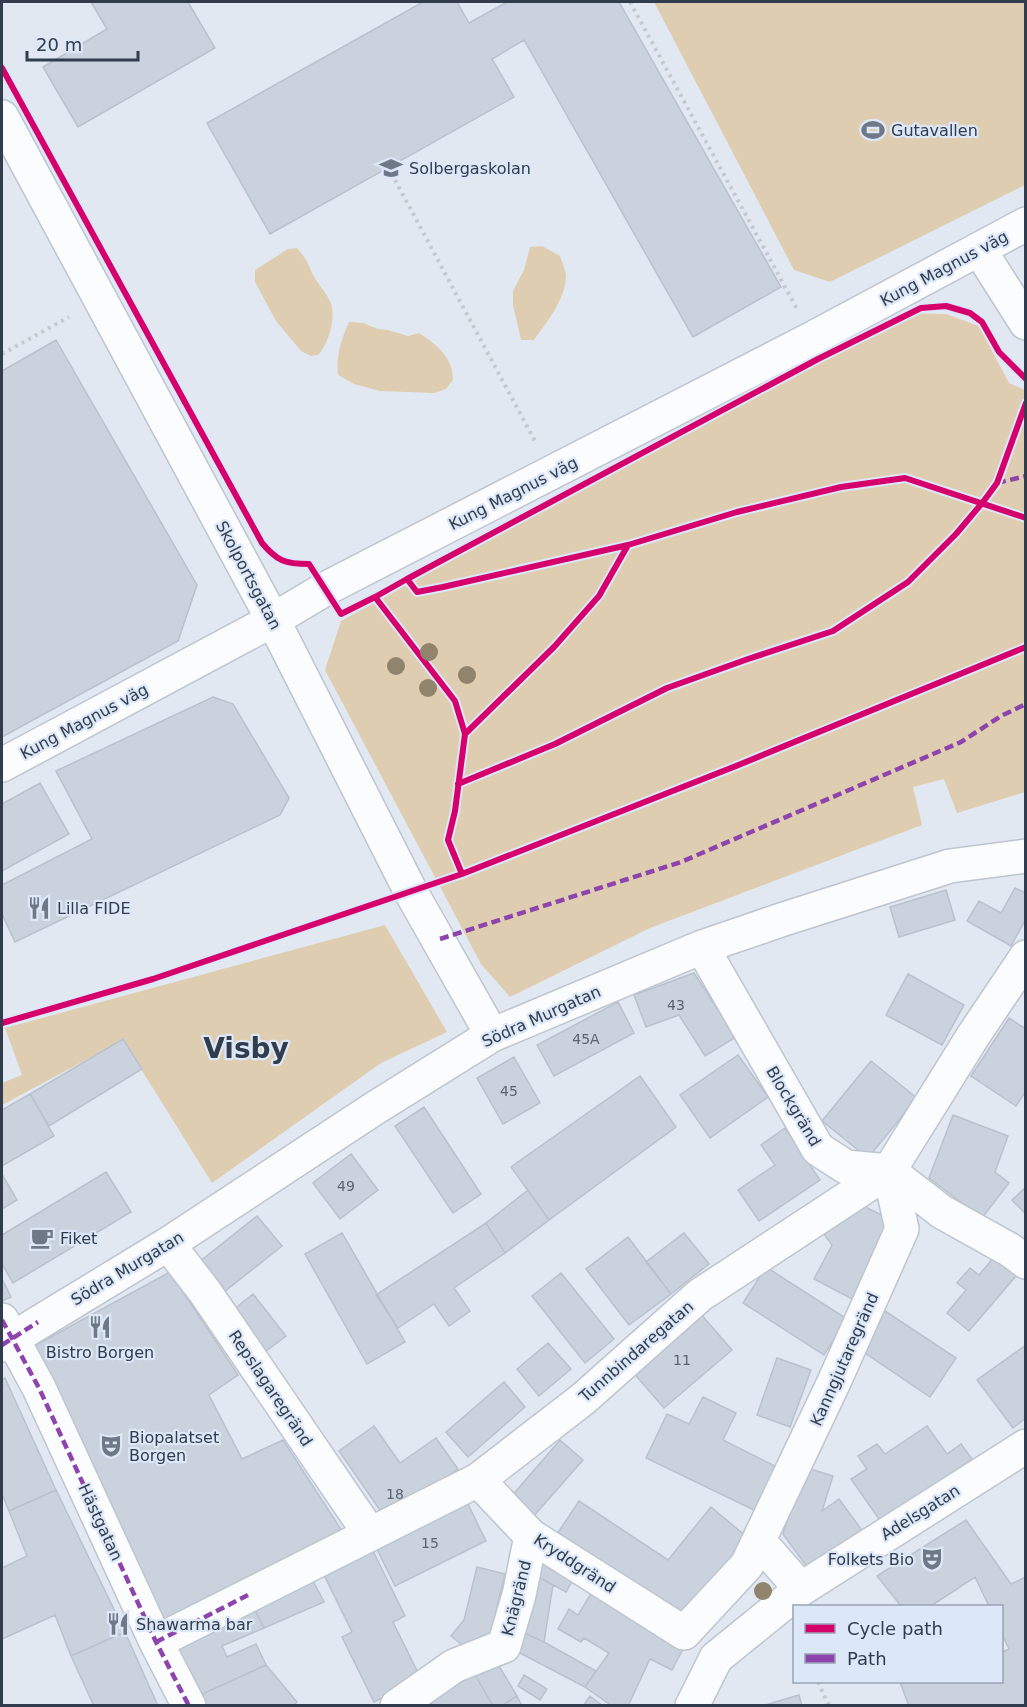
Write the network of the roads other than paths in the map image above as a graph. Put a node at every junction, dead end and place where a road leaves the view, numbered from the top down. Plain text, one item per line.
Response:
1 (2, 117) edge
2 (1026, 224) edge
3 (979, 249) junction
4 (1026, 323) edge
5 (273, 620) junction
6 (2, 765) edge
7 (1026, 855) edge
8 (702, 947) junction
9 (1026, 957) edge
10 (492, 1035) junction
11 (889, 1171) junction
12 (168, 1244) junction
13 (1026, 1262) edge
14 (5, 1334) edge
15 (1026, 1446) edge
16 (478, 1480) junction
17 (370, 1534) junction
18 (531, 1536) junction
19 (759, 1541) junction
20 (801, 1589) junction
21 (684, 1633) joint
22 (156, 1642) junction
23 (189, 1706) edge
24 (397, 1706) edge
25 (692, 1706) edge

1 - 5 street, Skolportsgatan
2 - 3 street, Kung Magnus väg
3 - 4 street
3 - 5 street, Kung Magnus väg
5 - 6 street, Kung Magnus väg
5 - 10 street, Skolportsgatan
7 - 8 street, Södra Murgatan
8 - 10 street, Södra Murgatan
8 - 11 street, Blockgränd
9 - 11 street, Tunnbindaregatan
10 - 12 street, Södra Murgatan
11 - 13 street
11 - 16 street, Tunnbindaregatan
11 - 19 street, Kanngjutaregränd
12 - 14 street, Södra Murgatan
12 - 17 street, Repslagaregränd
14 - 22 street, Hästgatan
15 - 20 street, Adelsgatan
16 - 17 street, Tunnbindaregatan
16 - 18 street, Kryddgränd
17 - 22 street, Tunnbindaregatan
18 - 21 street, Kryddgränd
18 - 24 street, Knägränd
19 - 20 street
19 - 21 street, Kanngjutaregränd
20 - 25 street, Adelsgatan
22 - 23 street, Hästgatan

